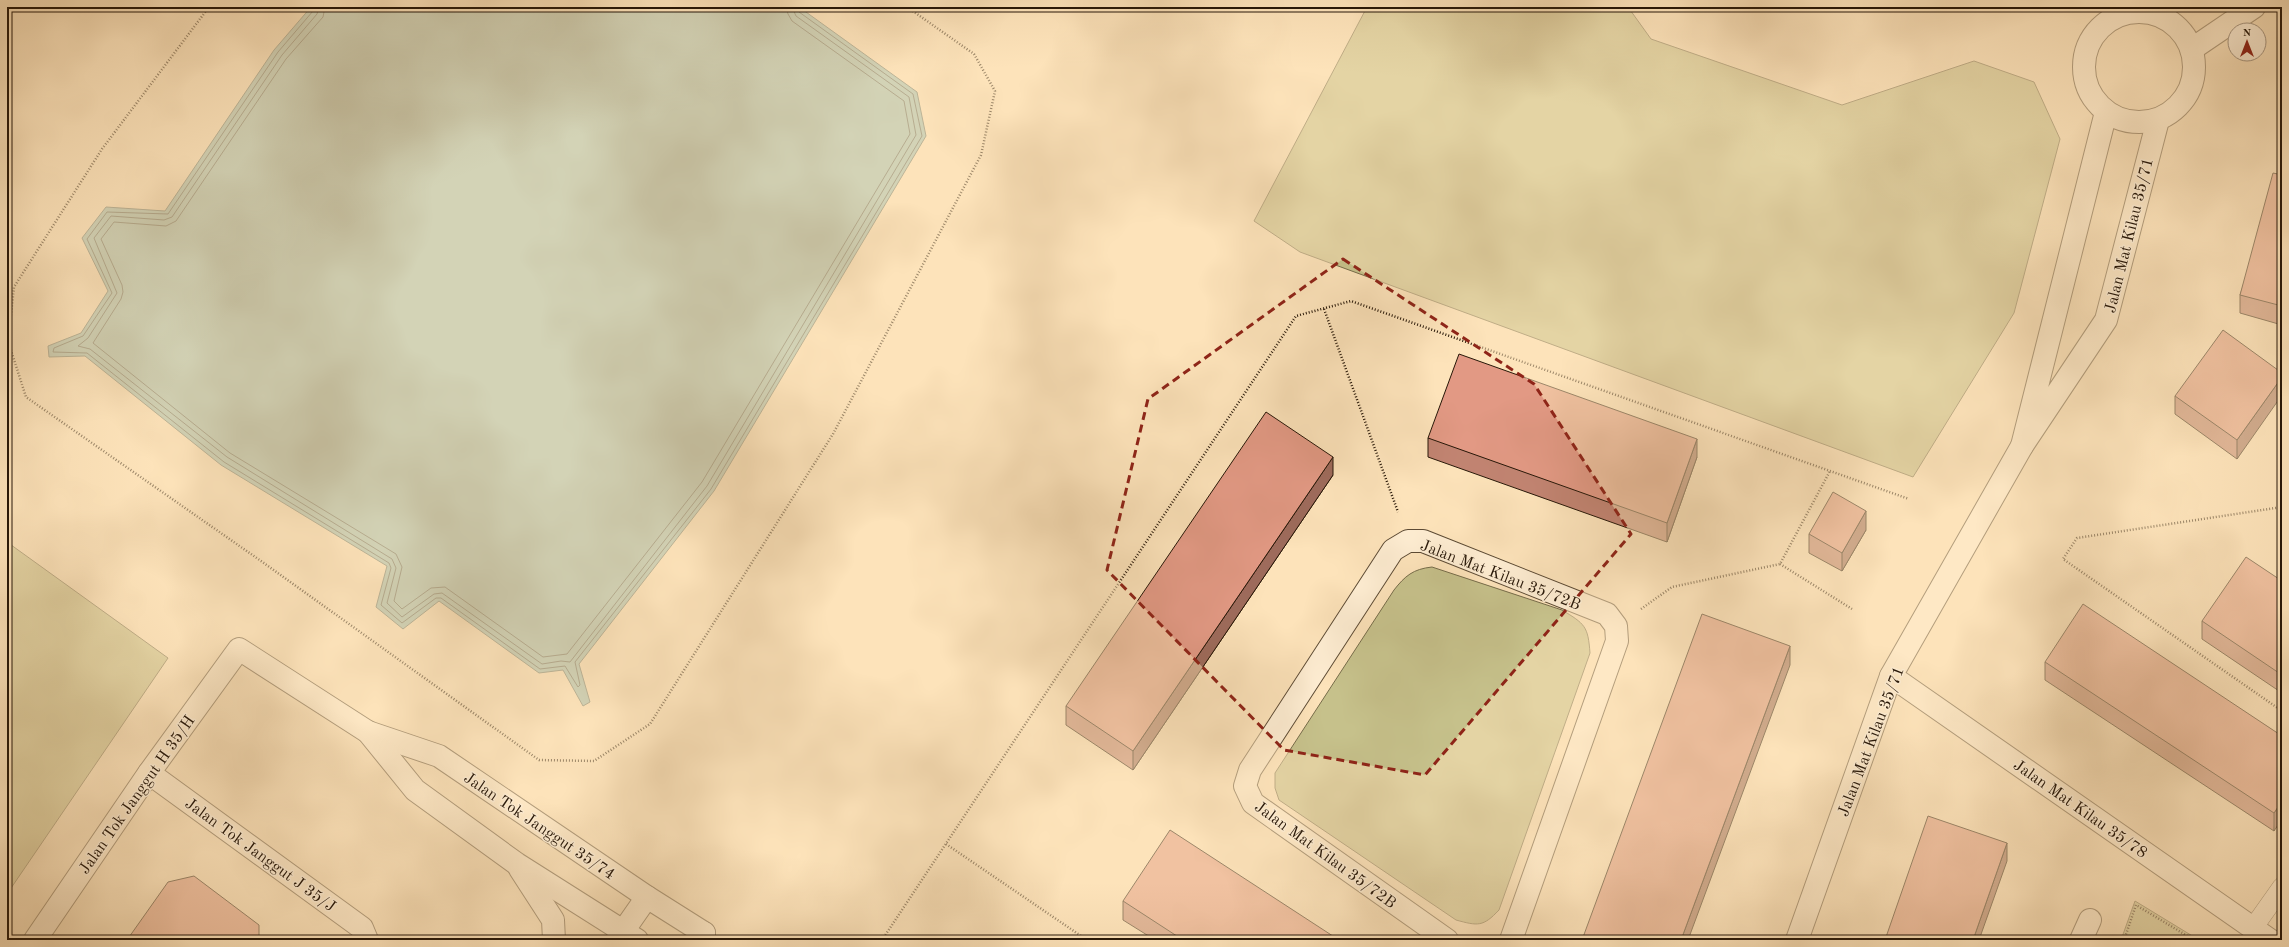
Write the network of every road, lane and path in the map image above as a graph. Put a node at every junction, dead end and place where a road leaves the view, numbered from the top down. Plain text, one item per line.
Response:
1 (209, 7) edge
2 (906, 7) edge
3 (2254, 7) edge
4 (2154, 10) edge
5 (2192, 49) junction
6 (2106, 112) junction
7 (2158, 120) junction
8 (1324, 309) junction
9 (2022, 446) junction
10 (1830, 471) junction
11 (1909, 499) dead end
12 (2282, 508) edge
13 (1408, 541) junction
14 (1780, 564) junction
15 (1852, 609) dead end
16 (1616, 626) junction
17 (239, 649) joint
18 (1891, 676) junction
19 (2282, 711) edge
20 (368, 732) junction
21 (149, 773) junction
22 (946, 844) junction
23 (516, 864) junction
24 (2282, 887) edge
25 (647, 897) junction
26 (2090, 920) dead end
27 (2253, 928) junction
28 (625, 937) edge
29 (701, 937) edge
30 (35, 940) edge
31 (367, 940) edge
32 (554, 940) edge
33 (882, 940) edge
34 (1087, 940) edge
35 (1447, 940) edge
36 (1511, 940) edge
37 (1797, 940) edge
38 (2081, 940) edge
39 (2124, 940) edge
40 (2194, 940) edge
41 (2270, 940) edge

1 - 2 path
3 - 5 street
4 - 5 street
4 - 6 street
5 - 7 street
6 - 7 street
6 - 9 street, Jalan Mat Kilau 35/71
7 - 9 street, Jalan Mat Kilau 35/71
8 - 10 path
8 - 13 path
8 - 22 path
9 - 18 street, Jalan Mat Kilau 35/71
10 - 11 path
10 - 14 path
12 - 19 path
13 - 16 street, Jalan Mat Kilau 35/72B
13 - 35 street, Jalan Mat Kilau 35/72B
14 - 15 path
14 - 16 path
16 - 36 street
17 - 20 street, Jalan Tok Janggut 35/74
17 - 21 street, Jalan Tok Janggut H 35/H
18 - 27 street, Jalan Mat Kilau 35/78
18 - 37 street, Jalan Mat Kilau 35/71
20 - 23 street, Jalan Tok Janggut 35/74
20 - 25 street, Jalan Tok Janggut 35/74
21 - 30 street, Jalan Tok Janggut H 35/H
21 - 31 street, Jalan Tok Janggut J 35/J
22 - 33 path
22 - 34 path
23 - 28 street, Jalan Tok Janggut 35/74
23 - 32 street
24 - 27 lane
25 - 28 street
25 - 29 street, Jalan Tok Janggut 35/74
26 - 38 street
27 - 41 street, Jalan Mat Kilau 35/78
39 - 40 path

